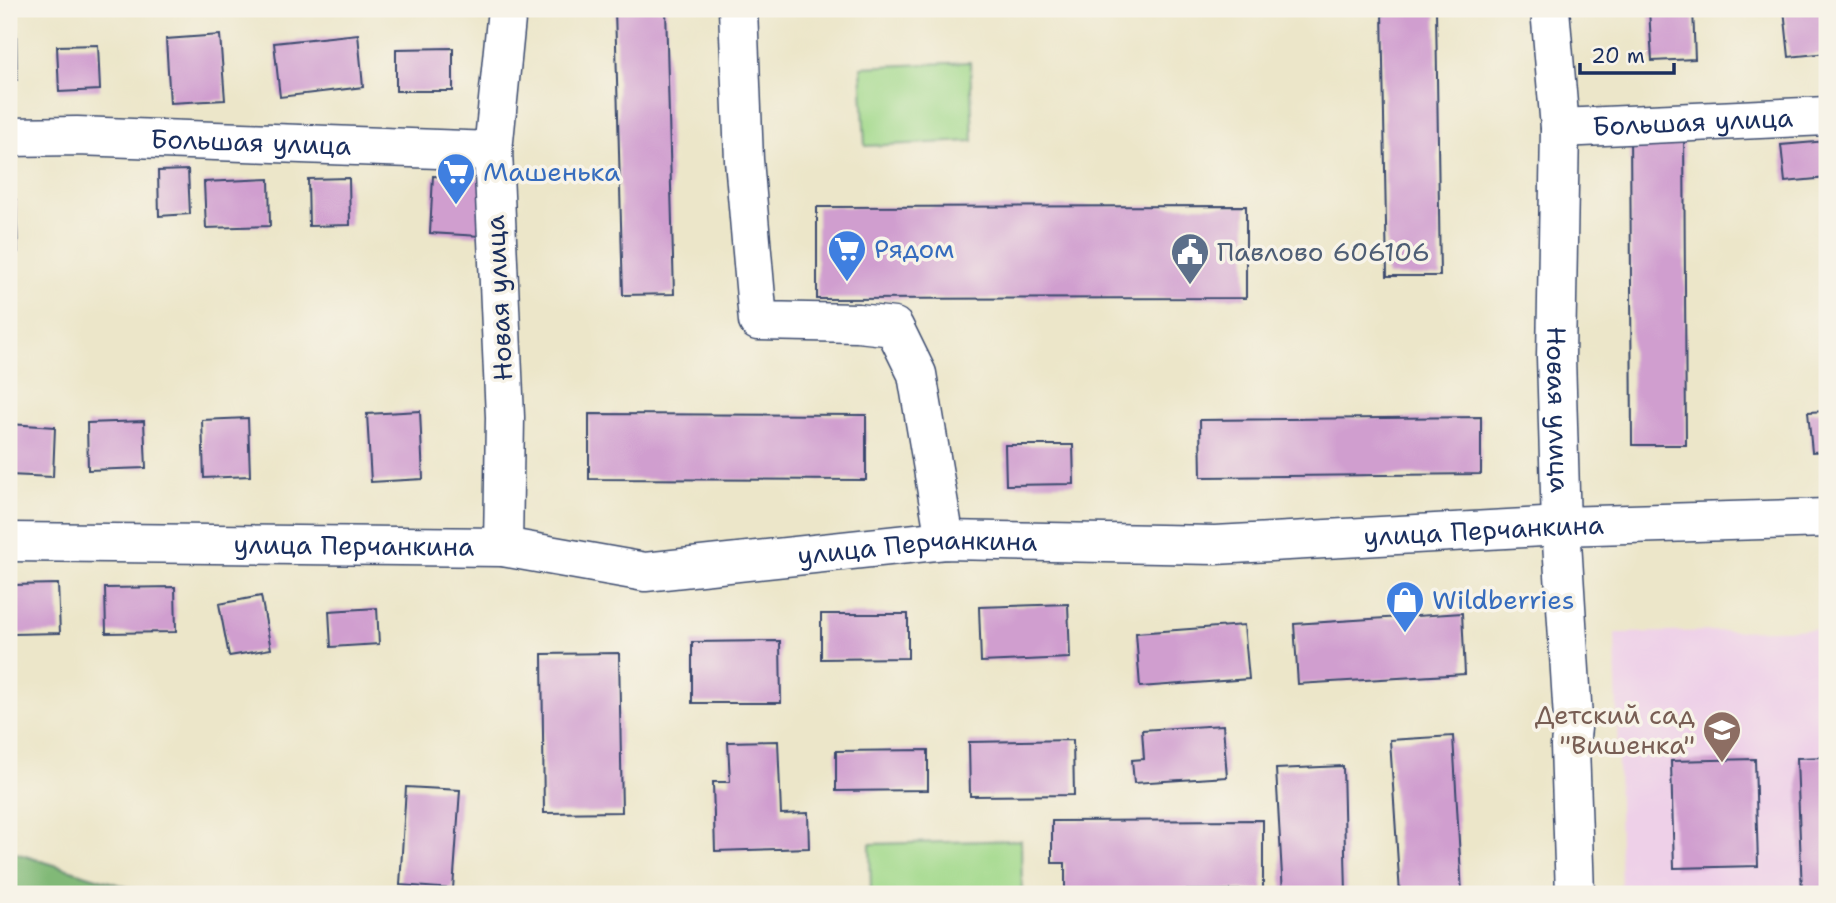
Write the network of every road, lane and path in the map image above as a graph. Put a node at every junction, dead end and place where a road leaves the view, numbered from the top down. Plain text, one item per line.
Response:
1 (506, 9) edge
2 (738, 9) edge
3 (1550, 9) edge
4 (1827, 116) edge
5 (1560, 128) junction
6 (9, 137) edge
7 (493, 151) junction
8 (1827, 518) edge
9 (1561, 526) junction
10 (945, 540) junction
11 (9, 542) edge
12 (503, 547) junction
13 (1575, 894) edge

1 - 7 street, Новая улица
2 - 10 street
3 - 5 street, Новая улица
4 - 5 street, Большая улица
5 - 9 street, Новая улица
6 - 7 street, Большая улица
7 - 12 street, Новая улица
8 - 9 street, улица Перчанкина
9 - 10 street, улица Перчанкина
9 - 13 street, Новая улица
10 - 12 street, улица Перчанкина
11 - 12 street, улица Перчанкина

